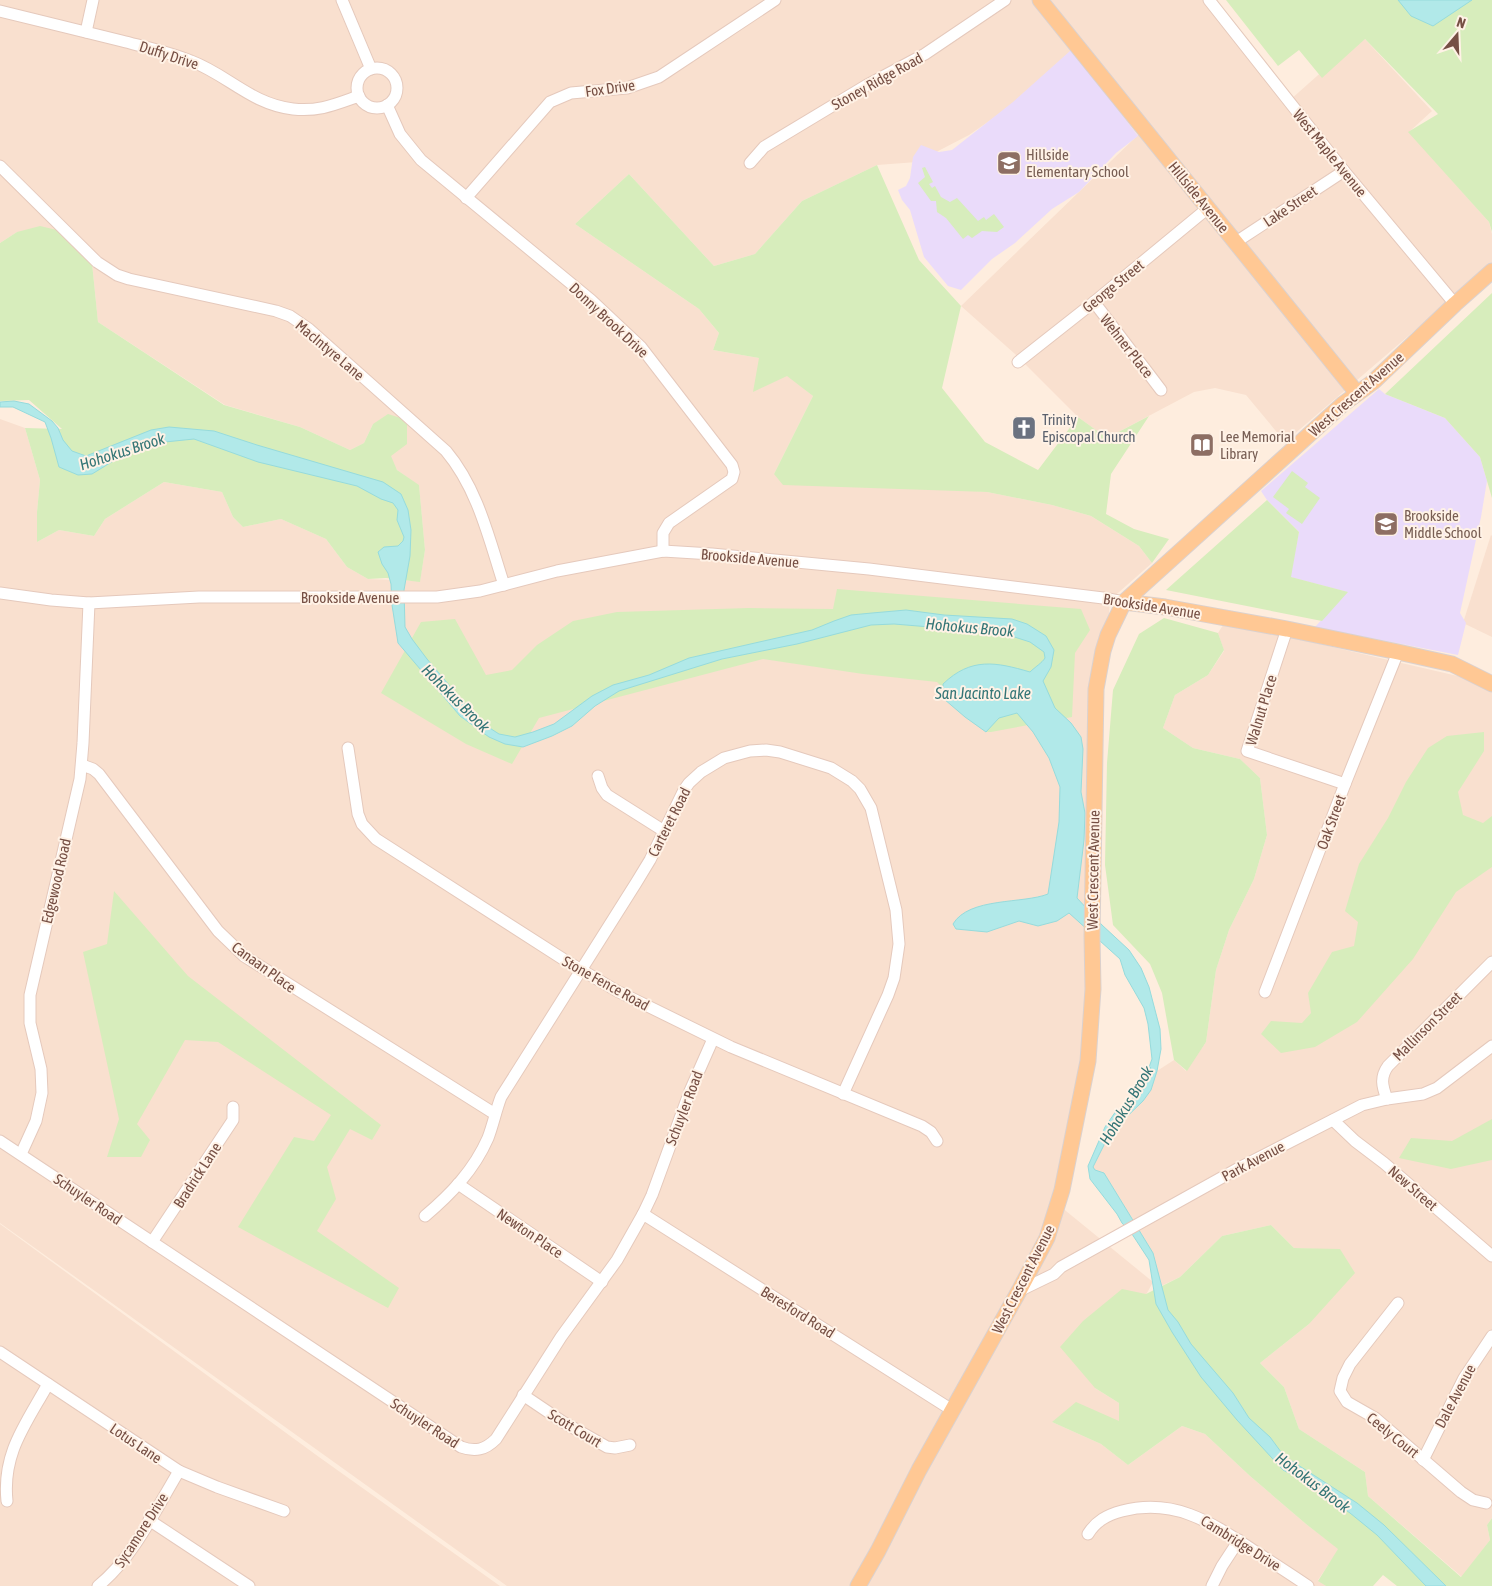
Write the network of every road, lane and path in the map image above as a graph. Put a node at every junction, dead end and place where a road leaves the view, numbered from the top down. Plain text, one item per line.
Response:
1 (94, 0) edge
2 (342, 0) edge
3 (775, 0) edge
4 (1005, 0) edge
5 (1040, 0) edge
6 (1209, 0) edge
7 (0, 11) edge
8 (86, 32) junction
9 (371, 69) junction
10 (359, 96) junction
11 (387, 105) junction
12 (750, 163) dead end
13 (0, 166) edge
14 (1344, 171) junction
15 (466, 198) junction
16 (1208, 208) junction
17 (1236, 242) junction
18 (1492, 271) edge
19 (1094, 302) junction
20 (1455, 304) junction
21 (1018, 362) dead end
22 (1161, 390) dead end
23 (1357, 393) junction
24 (663, 551) junction
25 (1152, 577) junction
26 (504, 585) junction
27 (0, 593) edge
28 (1124, 602) junction
29 (89, 603) junction
30 (1165, 607) junction
31 (1287, 629) junction
32 (1398, 652) junction
33 (1492, 684) edge
34 (348, 748) dead end
35 (82, 766) junction
36 (598, 776) dead end
37 (1344, 784) junction
38 (664, 831) junction
39 (1492, 962) edge
40 (581, 970) junction
41 (1265, 992) dead end
42 (713, 1039) junction
43 (1492, 1046) edge
44 (842, 1094) junction
45 (1387, 1099) junction
46 (234, 1107) dead end
47 (495, 1114) junction
48 (1333, 1120) junction
49 (0, 1141) edge
50 (937, 1141) dead end
51 (21, 1154) junction
52 (458, 1184) junction
53 (643, 1214) junction
54 (425, 1216) dead end
55 (152, 1242) junction
56 (1492, 1256) edge
57 (602, 1282) junction
58 (1019, 1291) junction
59 (1398, 1303) dead end
60 (1492, 1336) edge
61 (0, 1352) edge
62 (48, 1384) junction
63 (524, 1396) junction
64 (952, 1410) junction
65 (630, 1445) dead end
66 (1423, 1460) junction
67 (179, 1471) junction
68 (7, 1501) dead end
69 (1486, 1503) dead end
70 (284, 1510) dead end
71 (149, 1520) junction
72 (1088, 1534) dead end
73 (1239, 1540) junction
74 (242, 1584) edge
75 (98, 1586) edge
76 (858, 1586) edge
77 (1212, 1586) edge
78 (1308, 1586) edge

1 - 8 street
2 - 9 street
3 - 15 street, Fox Drive
4 - 12 street, Stoney Ridge Road
5 - 16 main road, Hillside Avenue
6 - 14 street, West Maple Avenue
7 - 8 street, Duffy Drive
8 - 10 street, Duffy Drive
9 - 10 street
9 - 11 street
10 - 11 street
11 - 15 street, Donny Brook Drive
13 - 26 street, MacIntyre Lane
14 - 17 street, Lake Street
14 - 20 street, West Maple Avenue
15 - 24 street, Donny Brook Drive
16 - 17 main road, Hillside Avenue
16 - 19 street, George Street
17 - 23 main road, Hillside Avenue
18 - 20 main road, West Crescent Avenue
19 - 21 street, George Street
19 - 22 street, Wehner Place
20 - 23 main road, West Crescent Avenue
23 - 25 main road, West Crescent Avenue
24 - 26 street, Brookside Avenue
24 - 28 street, Brookside Avenue
25 - 28 main road, West Crescent Avenue
25 - 30 main road
26 - 29 street, Brookside Avenue
27 - 29 street, Brookside Avenue
28 - 30 main road, Brookside Avenue
28 - 58 main road, West Crescent Avenue
29 - 35 street, Edgewood Road
30 - 31 main road, Brookside Avenue
31 - 32 main road, Brookside Avenue
31 - 37 street, Walnut Place
32 - 33 main road, Brookside Avenue
32 - 37 street, Oak Street
34 - 40 street, Stone Fence Road
35 - 47 street, Canaan Place
35 - 51 street, Edgewood Road
36 - 38 street
37 - 41 street, Oak Street
38 - 40 street, Carteret Road
38 - 44 street, Carteret Road
39 - 45 street, Mallinson Street
40 - 42 street, Stone Fence Road
40 - 47 street, Carteret Road
42 - 44 street, Stone Fence Road
42 - 53 street, Schuyler Road
43 - 45 street, Park Avenue
44 - 50 street, Stone Fence Road
45 - 48 street, Park Avenue
46 - 55 street, Bradrick Lane
47 - 52 street, Carteret Road
48 - 56 street, New Street
48 - 58 street, Park Avenue
49 - 51 street, Schuyler Road
51 - 55 street, Schuyler Road
52 - 54 street, Carteret Road
52 - 57 street, Newton Place
53 - 57 street, Schuyler Road
53 - 64 street, Beresford Road
55 - 63 street, Schuyler Road
57 - 63 street, Schuyler Road
58 - 64 main road, West Crescent Avenue
59 - 66 street, Ceely Court
60 - 66 street, Dale Avenue
61 - 62 street, Lotus Lane
62 - 67 street, Lotus Lane
62 - 68 street
63 - 65 street, Scott Court
64 - 76 main road, West Crescent Avenue
66 - 69 street, Ceely Court
67 - 70 street, Lotus Lane
67 - 71 street, Sycamore Drive
71 - 74 street
71 - 75 street, Sycamore Drive
72 - 73 street, Cambridge Drive
73 - 77 street
73 - 78 street, Cambridge Drive

